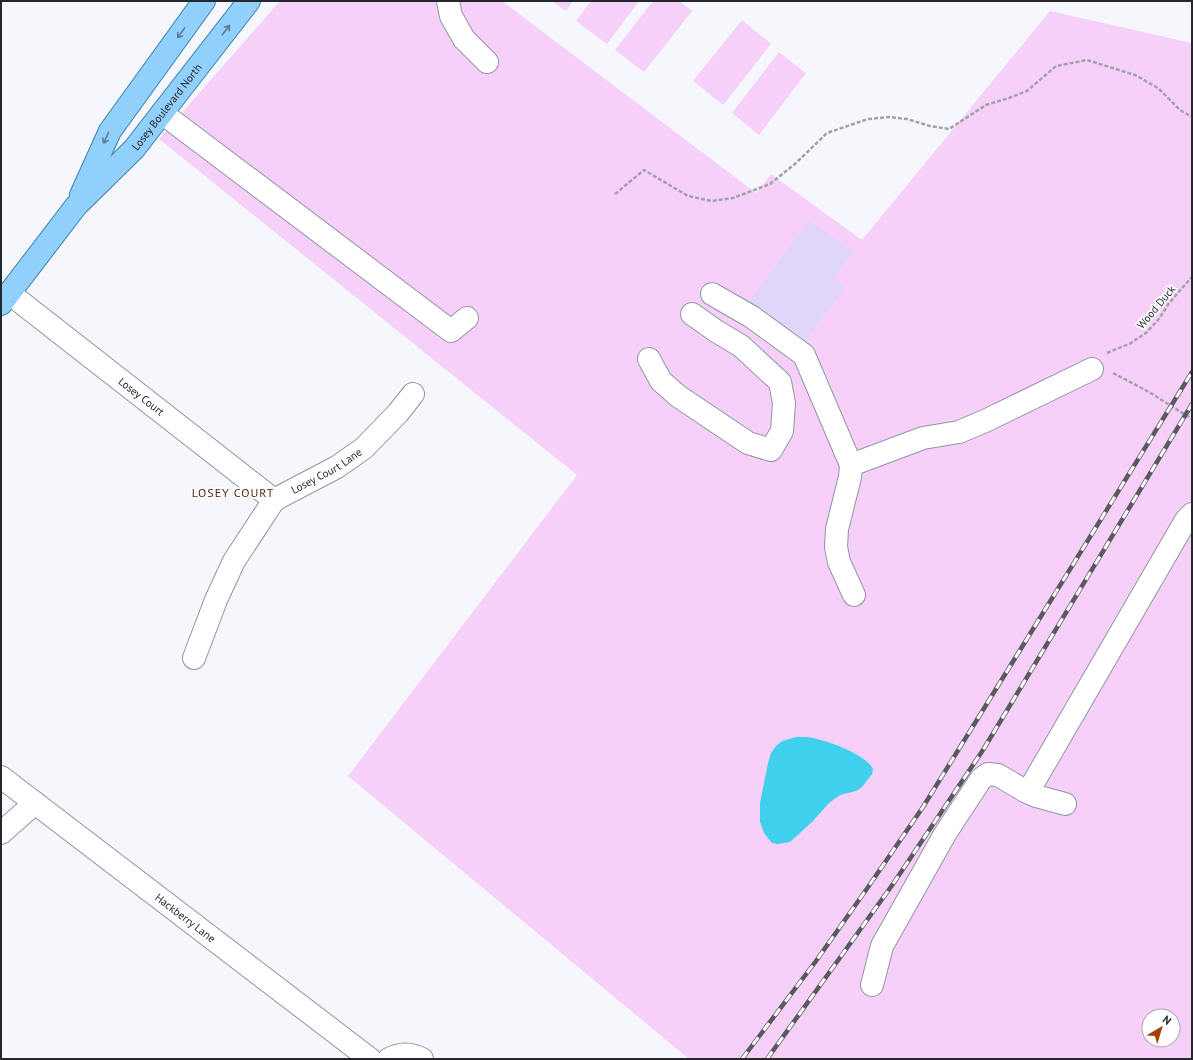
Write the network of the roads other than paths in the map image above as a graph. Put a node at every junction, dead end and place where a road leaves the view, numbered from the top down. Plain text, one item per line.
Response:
1 (204, 1) edge
2 (249, 1) edge
3 (448, 1) edge
4 (487, 62) dead end
5 (162, 113) junction
6 (76, 206) junction
7 (712, 294) dead end
8 (5, 298) edge
9 (692, 314) dead end
10 (467, 318) dead end
11 (649, 359) dead end
12 (1092, 369) road end
13 (413, 394) dead end
14 (851, 465) junction
15 (274, 500) junction
16 (1190, 519) edge
17 (854, 596) dead end
18 (194, 658) dead end
19 (1, 777) edge
20 (1028, 792) junction
21 (35, 803) junction
22 (1065, 804) dead end
23 (1, 834) edge
24 (872, 985) dead end
25 (370, 1059) edge
26 (389, 1059) edge
27 (422, 1059) edge

1 -> 6 main road, Losey Boulevard North
5 -> 2 main road, Losey Boulevard North
3 - 4 street
5 - 6 main road, Losey Boulevard North
5 - 10 street
6 - 8 main road, Losey Boulevard North
7 - 14 street
8 - 15 street, Losey Court
9 - 11 street
12 - 14 street
13 - 15 street, Losey Court Lane
14 - 17 street
15 - 18 street, Losey Court Lane
16 - 20 street
19 - 21 street, Hackberry Lane
20 - 22 street
20 - 24 street
21 - 23 street
21 - 25 street, Hackberry Lane
26 - 27 street

